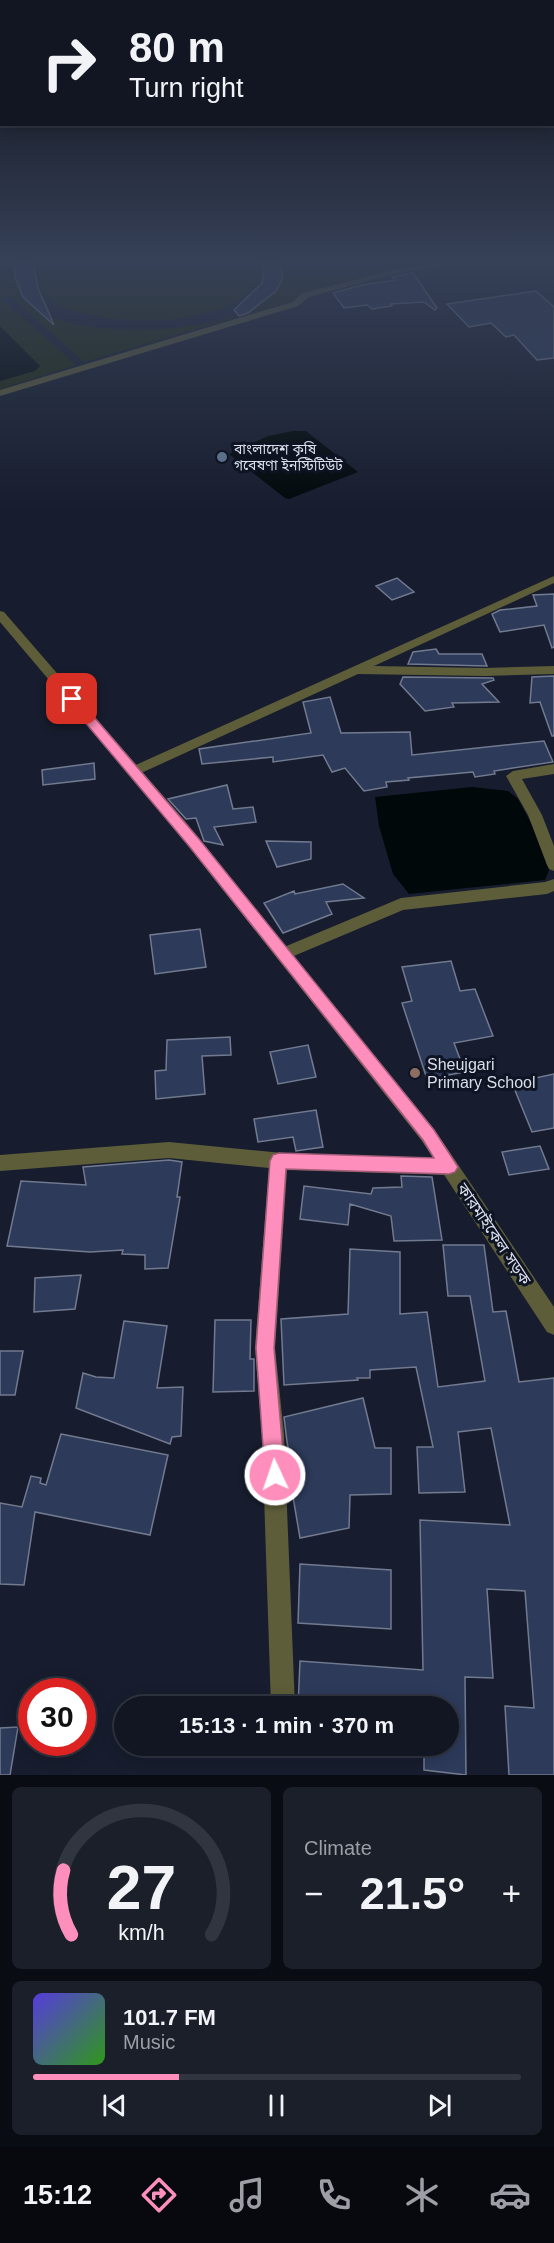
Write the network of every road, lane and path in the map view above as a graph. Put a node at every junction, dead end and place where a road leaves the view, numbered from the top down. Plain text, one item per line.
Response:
1 (156, 346) edge
2 (0, 393) edge
3 (554, 579) edge
4 (0, 615) edge
5 (554, 669) edge
6 (355, 670) junction
7 (554, 769) edge
8 (134, 771) junction
9 (554, 865) edge
10 (554, 885) edge
11 (283, 954) junction
12 (279, 1161) junction
13 (0, 1163) edge
14 (449, 1167) junction
15 (554, 1325) edge
16 (283, 1696) edge

1 - 2 street
3 - 6 street
4 - 8 street, কারমাইকেল সড়ক
5 - 6 street
6 - 8 street
7 - 9 street
8 - 11 street, কারমাইকেল সড়ক
10 - 11 street
11 - 14 street, কারমাইকেল সড়ক
12 - 13 street
12 - 14 street
12 - 16 street
14 - 15 street, কারমাইকেল সড়ক

